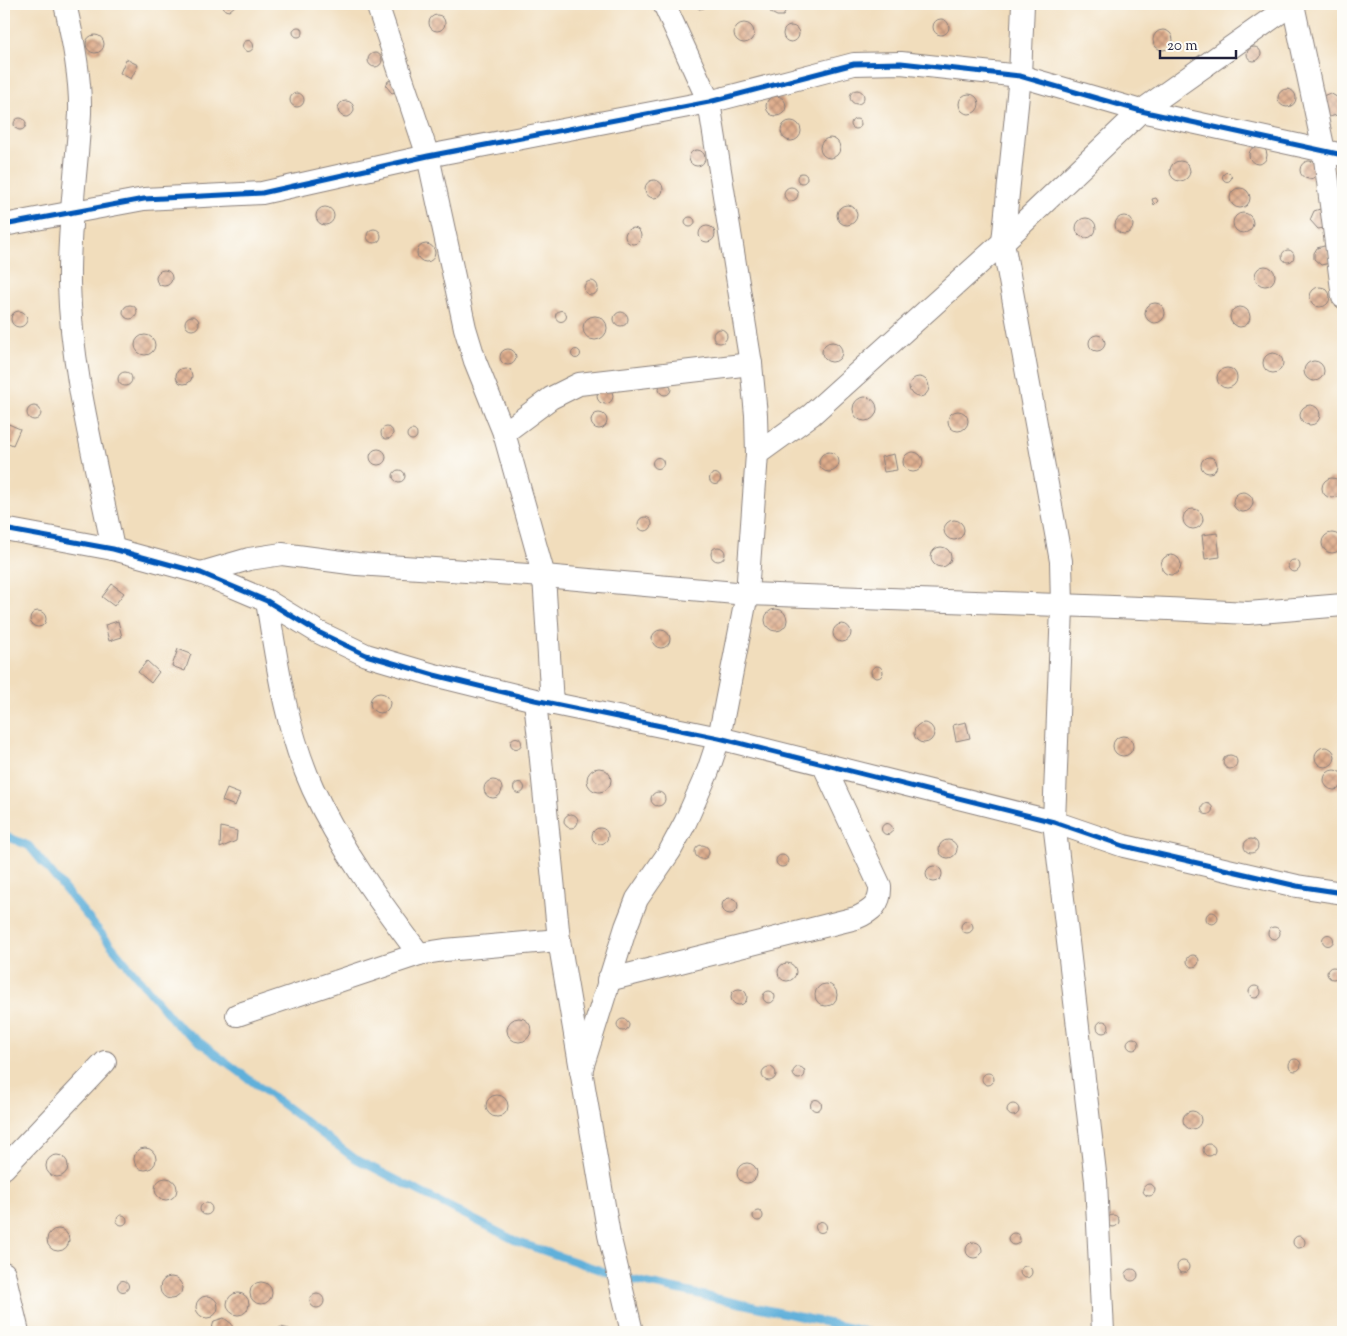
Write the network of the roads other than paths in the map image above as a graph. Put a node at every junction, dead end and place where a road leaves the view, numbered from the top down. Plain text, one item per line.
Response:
1 (65, 4) edge
2 (376, 4) edge
3 (664, 4) edge
4 (1023, 4) edge
5 (1292, 4) edge
6 (1020, 76) junction
7 (710, 102) junction
8 (1141, 111) junction
9 (1334, 153) edge
10 (428, 156) junction
11 (72, 212) junction
12 (4, 225) edge
13 (1003, 242) junction
14 (1343, 297) edge
15 (750, 364) junction
16 (504, 433) junction
17 (757, 454) junction
18 (4, 528) edge
19 (113, 549) junction
20 (200, 573) junction
21 (544, 576) junction
22 (747, 594) junction
23 (266, 601) junction
24 (1343, 605) edge
25 (1062, 607) junction
26 (544, 702) junction
27 (719, 738) junction
28 (824, 764) junction
29 (1054, 822) junction
30 (1343, 893) edge
31 (559, 940) junction
32 (419, 954) junction
33 (608, 980) junction
34 (237, 1015) dead end
35 (105, 1062) dead end
36 (581, 1071) junction
37 (4, 1168) edge
38 (4, 1273) edge
39 (18, 1332) edge
40 (632, 1332) edge
41 (1103, 1332) edge

1 - 11 street
2 - 10 street
3 - 7 street
4 - 6 street
5 - 8 street
5 - 9 street
6 - 7 street
6 - 8 street
6 - 13 street
7 - 10 street
7 - 15 street
8 - 9 street
8 - 13 street
9 - 14 street
10 - 11 street
10 - 16 street
11 - 12 street
11 - 19 street
13 - 17 street
13 - 25 street
15 - 16 street
15 - 17 street
16 - 21 street
17 - 22 street
18 - 19 street
19 - 20 street
20 - 21 street
20 - 23 street
21 - 22 street
21 - 26 street
22 - 25 street
22 - 27 street
23 - 26 street
23 - 32 street
24 - 25 street
25 - 29 street
26 - 27 street
26 - 31 street
27 - 28 street
27 - 33 street
28 - 29 street
28 - 33 street
29 - 30 street
29 - 41 street
31 - 32 street
31 - 36 street
32 - 34 street
33 - 36 street
35 - 37 street
36 - 40 street
38 - 39 street

